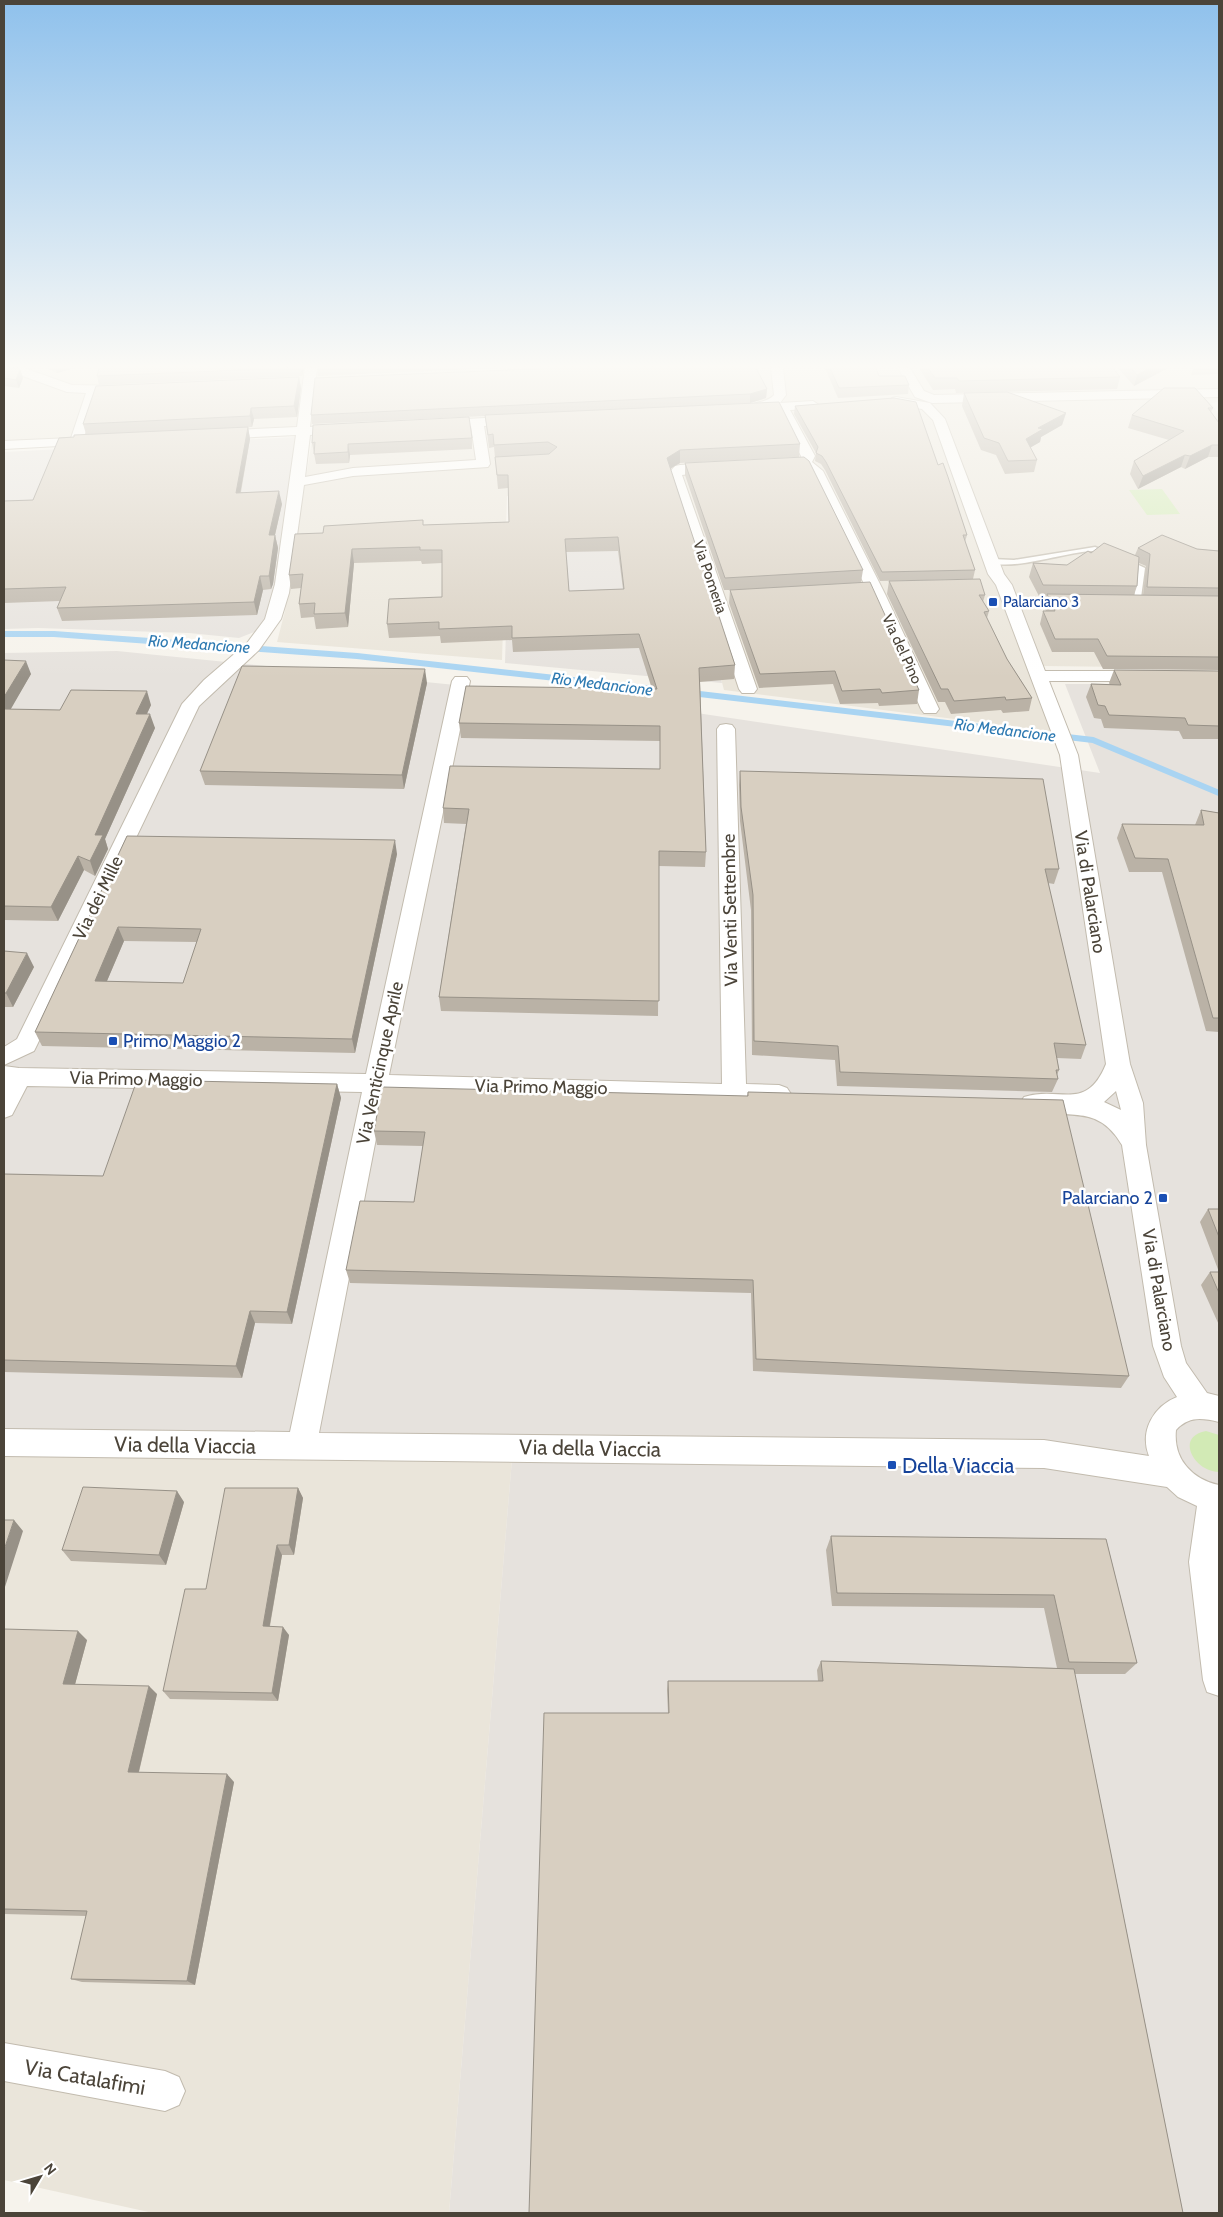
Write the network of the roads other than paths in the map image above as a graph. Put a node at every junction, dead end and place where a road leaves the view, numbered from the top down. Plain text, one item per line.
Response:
1 (299, 471) edge
2 (362, 471) edge
3 (678, 471) edge
4 (815, 471) edge
5 (958, 471) edge
6 (298, 482) junction
7 (995, 576) junction
8 (891, 588) edge
9 (874, 589) junction
10 (854, 590) edge
11 (736, 596) edge
12 (717, 597) junction
13 (1010, 602) junction
14 (1068, 602) edge
15 (1117, 602) edge
16 (1137, 602) junction
17 (1146, 603) edge
18 (1038, 676) junction
19 (1162, 676) edge
20 (461, 681) dead end
21 (748, 689) dead end
22 (930, 709) dead end
23 (726, 729) dead end
24 (4, 1057) edge
25 (1118, 1064) junction
26 (11, 1076) edge
27 (376, 1083) junction
28 (734, 1092) junction
29 (803, 1094) edge
30 (1010, 1102) edge
31 (1078, 1104) junction
32 (4, 1109) edge
33 (1134, 1145) junction
34 (1209, 1406) edge
35 (4, 1443) edge
36 (302, 1446) junction
37 (1174, 1474) junction
38 (1216, 1499) edge
39 (1219, 1680) edge
40 (4, 2062) edge
41 (165, 2091) dead end

1 - 6 street, Via dei Mille
2 - 6 street
3 - 12 street, Via Pomeria
4 - 9 street, Via del Pino
5 - 7 street, Via di Palarciano
6 - 24 street, Via dei Mille
7 - 13 street, Via di Palarciano
7 - 16 lane
8 - 9 street
9 - 10 street
9 - 22 street, Via del Pino
11 - 12 street
12 - 21 street, Via Pomeria
13 - 14 lane
13 - 18 street, Via di Palarciano
15 - 16 lane
16 - 17 lane
18 - 19 street
18 - 25 street, Via di Palarciano
20 - 27 street, Via Venticinque Aprile
23 - 28 street, Via Venti Settembre
25 - 31 street
25 - 33 street, Via di Palarciano
26 - 27 street, Via Primo Maggio
26 - 32 street
27 - 28 street, Via Primo Maggio
27 - 36 street, Via Venticinque Aprile
28 - 29 street, Via Primo Maggio
30 - 31 street
31 - 33 street
33 - 34 street, Via di Palarciano
34 - 37 street
35 - 36 street, Via della Viaccia
36 - 37 street, Via della Viaccia
37 - 38 street
38 - 39 street
40 - 41 street, Via Catalafimi

